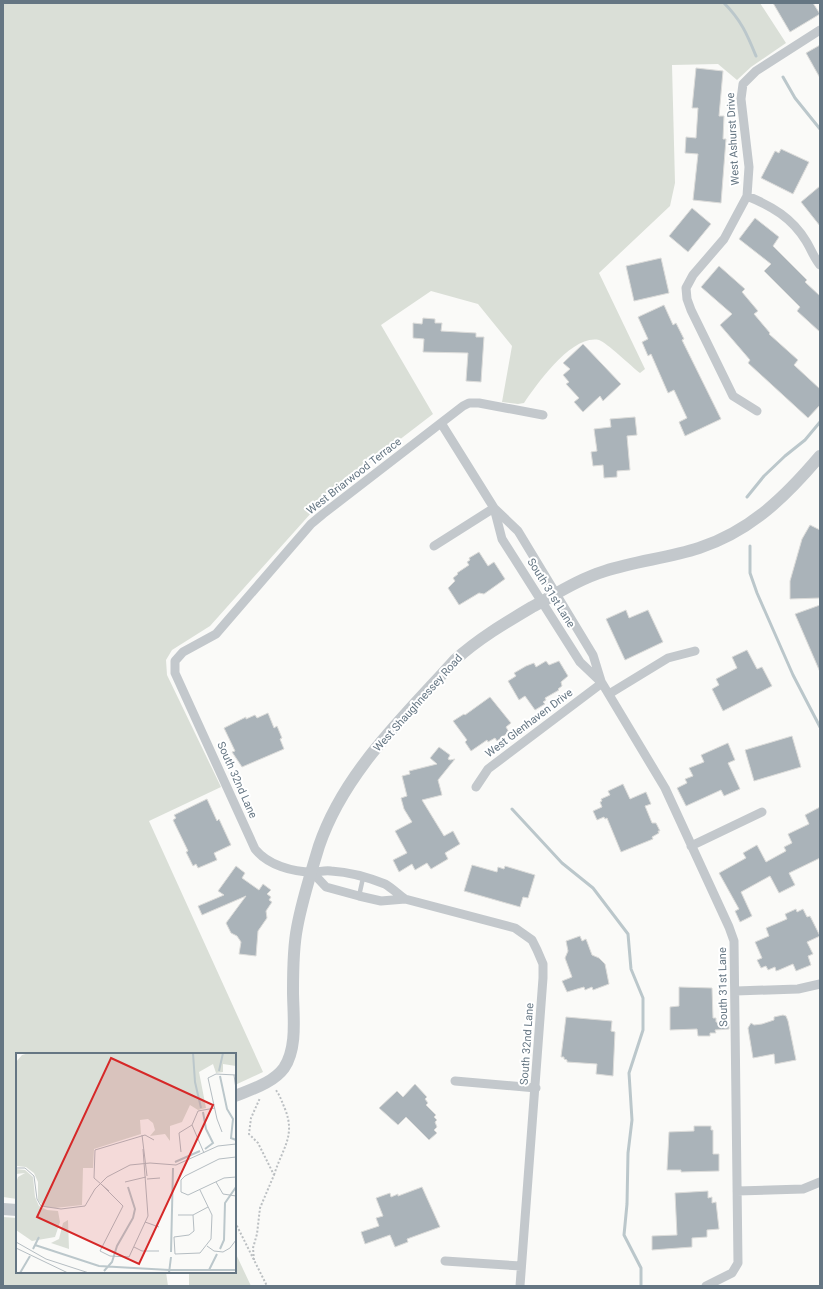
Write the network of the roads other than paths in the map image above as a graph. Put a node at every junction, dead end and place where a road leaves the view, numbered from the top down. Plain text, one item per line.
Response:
1 (820, 30) edge
2 (747, 196) junction
3 (820, 266) edge
4 (757, 411) dead end
5 (543, 415) dead end
6 (441, 422) junction
7 (820, 456) edge
8 (494, 508) junction
9 (434, 546) dead end
10 (529, 550) junction
11 (515, 558) junction
12 (556, 593) junction
13 (542, 602) junction
14 (580, 633) junction
15 (567, 641) junction
16 (695, 651) dead end
17 (175, 661) joint
18 (602, 683) junction
19 (609, 694) junction
20 (476, 787) dead end
21 (762, 812) dead end
22 (690, 846) junction
23 (312, 872) junction
24 (363, 878) junction
25 (359, 896) junction
26 (405, 900) junction
27 (820, 984) edge
28 (736, 991) junction
29 (455, 1081) dead end
30 (536, 1088) junction
31 (236, 1096) edge
32 (820, 1182) edge
33 (737, 1191) junction
34 (3, 1209) edge
35 (16, 1210) edge
36 (445, 1260) dead end
37 (521, 1266) junction
38 (520, 1286) edge
39 (706, 1286) edge

1 - 2 street, West Ashurst Drive
2 - 3 street
2 - 4 street, West Ashurst Drive
5 - 6 street, West Briarwood Terrace
6 - 8 street, South 31st Lane
6 - 17 street, West Briarwood Terrace
7 - 12 street, West Shaughnessey Road
8 - 9 street
8 - 10 street, South 31st Lane
8 - 11 street, South 31st Lane
10 - 11 street
10 - 12 street, South 31st Lane
11 - 13 street, South 31st Lane
12 - 13 street, West Shaughnessey Road
12 - 14 street, South 31st Lane
13 - 15 street, South 31st Lane
13 - 23 street, West Shaughnessey Road
14 - 15 street
14 - 18 street, South 31st Lane
15 - 18 street, South 31st Lane
16 - 19 street
17 - 23 street, South 32nd Lane
18 - 19 street, South 31st Lane
18 - 20 street, West Glenhaven Drive
19 - 22 street, South 31st Lane
21 - 22 street
22 - 28 street, South 31st Lane
23 - 24 street, South 32nd Lane
23 - 25 street, South 32nd Lane
23 - 31 street, West Shaughnessey Road
24 - 25 lane
24 - 26 street, South 32nd Lane
25 - 26 street, South 32nd Lane
26 - 30 street, South 32nd Lane
27 - 28 street
28 - 33 street, South 31st Lane
29 - 30 street
30 - 37 street, South 32nd Lane
32 - 33 street
33 - 39 street, South 31st Lane
34 - 35 street
36 - 37 street
37 - 38 street, South 32nd Lane

